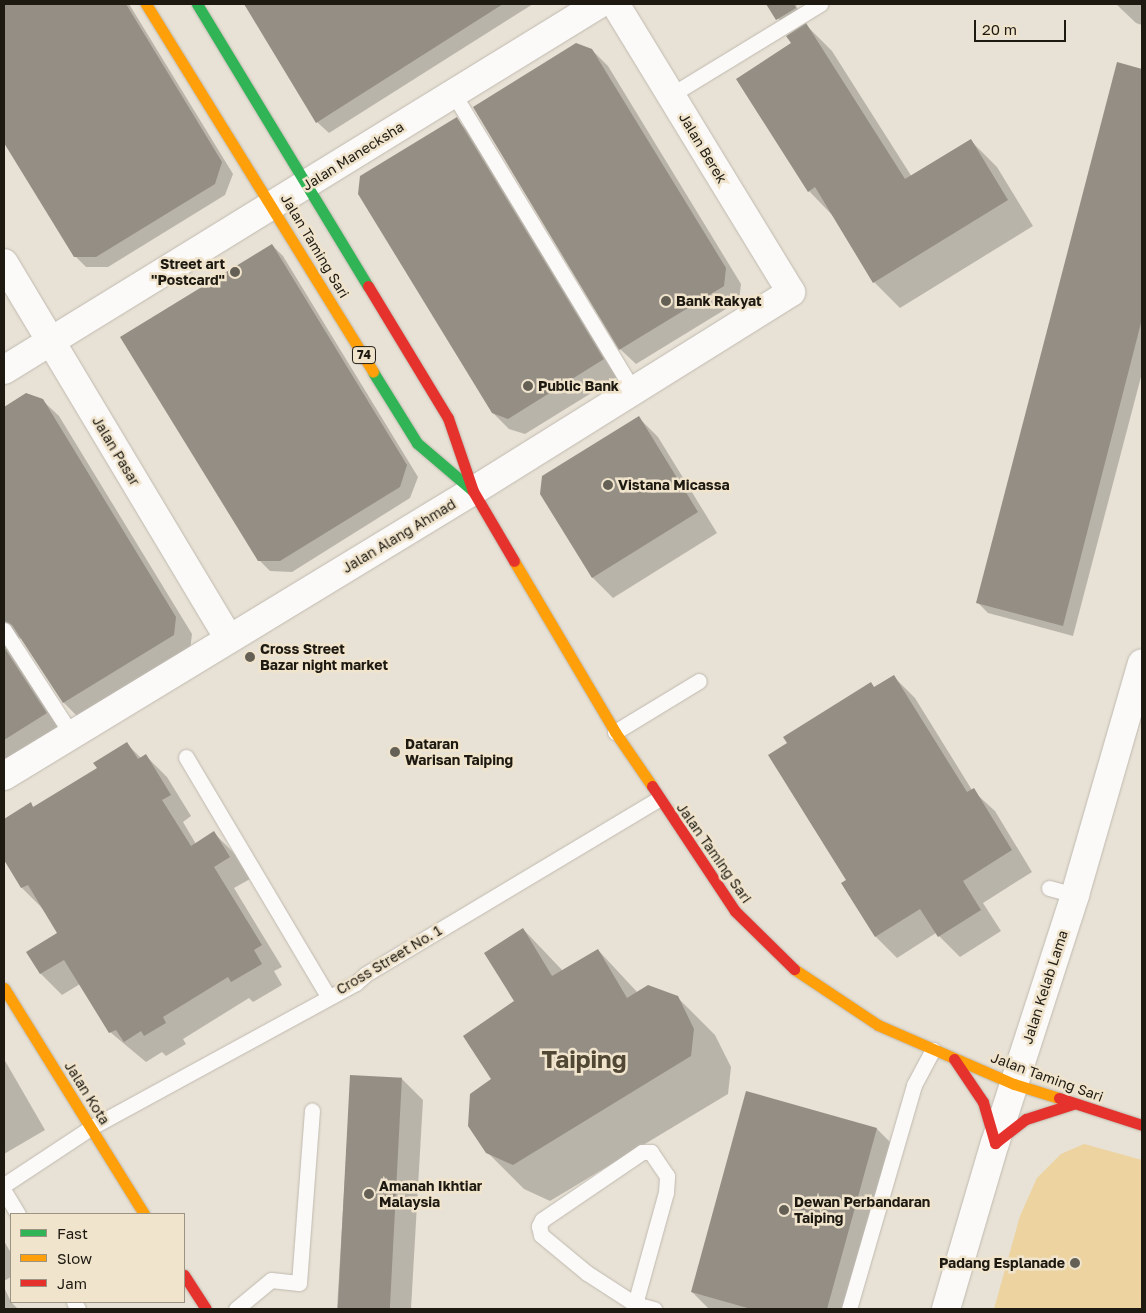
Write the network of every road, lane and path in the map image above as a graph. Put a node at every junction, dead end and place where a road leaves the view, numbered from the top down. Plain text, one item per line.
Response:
1 (146, 4) edge
2 (197, 4) edge
3 (599, 4) edge
4 (615, 4) edge
5 (820, 4) edge
6 (453, 93) junction
7 (671, 95) junction
8 (308, 183) junction
9 (273, 205) junction
10 (4, 263) edge
11 (791, 292) joint
12 (51, 341) junction
13 (4, 370) edge
14 (633, 390) junction
15 (473, 491) junction
16 (4, 630) edge
17 (229, 639) junction
18 (1142, 663) edge
19 (699, 681) dead end
20 (615, 732) junction
21 (72, 735) junction
22 (186, 757) dead end
23 (4, 776) edge
24 (658, 799) junction
25 (1049, 888) dead end
26 (1075, 895) junction
27 (4, 988) edge
28 (328, 996) junction
29 (933, 1050) junction
30 (952, 1058) junction
31 (1014, 1084) junction
32 (1073, 1104) junction
33 (312, 1110) dead end
34 (1142, 1125) edge
35 (90, 1128) junction
36 (995, 1143) junction
37 (4, 1185) edge
38 (4, 1191) edge
39 (17, 1213) edge
40 (143, 1213) edge
41 (185, 1277) edge
42 (635, 1304) junction
43 (206, 1309) edge
44 (236, 1309) edge
45 (654, 1309) edge
46 (849, 1309) edge
47 (946, 1309) edge

1 - 9 main road, Jalan Taming Sari / 74
2 - 8 main road, Jalan Taming Sari
3 - 6 street, Jalan Manecksha
4 - 7 street, Jalan Berek
5 - 7 lane
6 - 8 street, Jalan Manecksha
6 - 14 lane
7 - 11 street, Jalan Berek
8 - 9 street, Jalan Manecksha
8 - 15 main road, Jalan Taming Sari
9 - 12 street, Jalan Manecksha
9 - 15 main road, Jalan Taming Sari / 74
10 - 12 street, Jalan Pasar
11 - 14 street, Jalan Alang Ahmad
12 - 13 street, Jalan Manecksha
12 - 17 street, Jalan Pasar
14 - 15 street, Jalan Alang Ahmad
15 - 17 street, Jalan Alang Ahmad
15 - 20 main road, Jalan Taming Sari
16 - 21 lane
17 - 21 street, Jalan Alang Ahmad
18 - 26 street, Jalan Kelab Lama
19 - 20 lane
20 - 24 main road, Jalan Taming Sari
21 - 23 street, Jalan Alang Ahmad
22 - 28 lane
24 - 28 lane, Cross Street No. 1
24 - 29 main road, Jalan Taming Sari
25 - 26 lane
26 - 31 street, Jalan Kelab Lama
27 - 35 main road, Jalan Kota
28 - 35 lane, Cross Street No. 1
29 - 30 main road, Jalan Taming Sari
29 - 46 lane
30 - 31 main road, Jalan Taming Sari
30 - 36 main road
31 - 32 main road, Jalan Taming Sari
31 - 36 street, Jalan Kelab Lama
32 - 34 main road, Jalan Taming Sari
32 - 36 main road
33 - 44 lane
35 - 37 lane, Cross Street No. 1
35 - 40 main road, Jalan Kota
36 - 47 street, Jalan Kelab Lama
38 - 39 lane
41 - 43 main road
42 - 42 lane
42 - 45 lane

